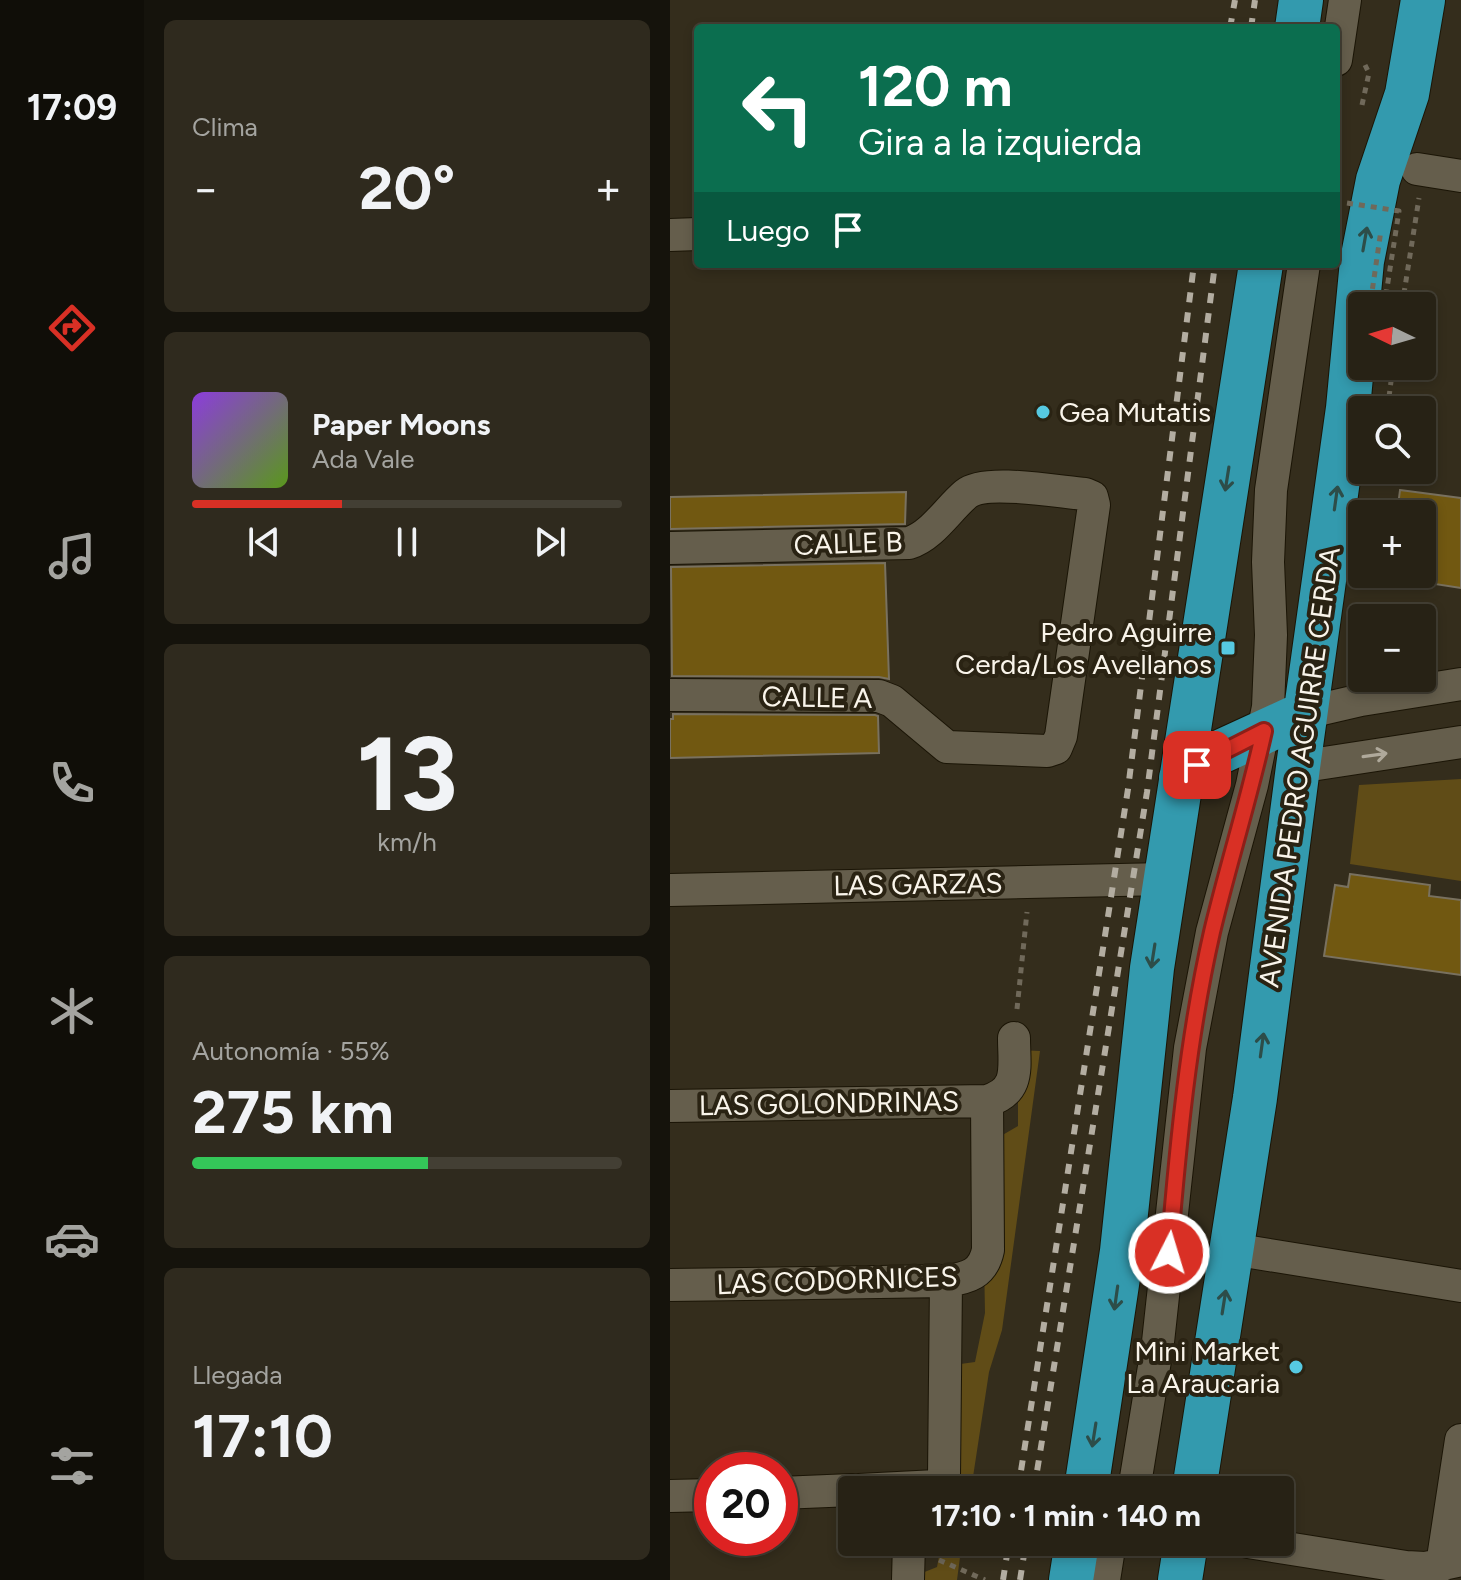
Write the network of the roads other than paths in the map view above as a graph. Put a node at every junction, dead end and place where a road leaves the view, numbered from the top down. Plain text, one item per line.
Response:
1 (1301, 0) edge
2 (1328, 0) edge
3 (1345, 0) edge
4 (1423, 0) edge
5 (1298, 24) edge
6 (1325, 24) edge
7 (1340, 33) edge
8 (1417, 169) dead end
9 (1461, 176) edge
10 (694, 234) edge
11 (670, 235) edge
12 (1260, 268) edge
13 (1287, 268) edge
14 (1303, 268) edge
15 (670, 548) edge
16 (1461, 684) edge
17 (670, 695) edge
18 (1305, 713) junction
19 (1254, 735) junction
20 (1461, 742) edge
21 (947, 747) joint
22 (1298, 767) junction
23 (1181, 778) junction
24 (1165, 879) junction
25 (670, 890) edge
26 (1014, 1038) road end
27 (987, 1101) junction
28 (670, 1106) edge
29 (1232, 1249) junction
30 (946, 1281) junction
31 (670, 1285) edge
32 (1461, 1286) edge
33 (1461, 1440) edge
34 (944, 1476) edge
35 (1088, 1476) edge
36 (1120, 1476) edge
37 (1136, 1476) edge
38 (1196, 1476) edge
39 (838, 1491) edge
40 (798, 1492) edge
41 (694, 1495) edge
42 (670, 1496) edge
43 (1294, 1549) edge
44 (908, 1556) edge
45 (1075, 1556) edge
46 (1108, 1556) edge
47 (1124, 1556) edge
48 (1184, 1556) edge
49 (1452, 1563) edge
50 (908, 1580) edge
51 (1071, 1580) edge
52 (1104, 1580) edge
53 (1121, 1580) edge
54 (1180, 1580) edge

1 - 5 highway
2 - 6 street
3 - 7 street
18 -> 4 highway, AVENIDA PEDRO AGUIRRE CERDA
8 - 9 street
10 - 11 street
12 -> 23 highway
13 - 19 street
14 - 19 street
15 - 21 street, CALLE B
16 - 18 street
17 - 21 street, CALLE A
18 - 19 highway
18 - 22 highway, AVENIDA PEDRO AGUIRRE CERDA
19 - 23 highway
19 - 36 street
19 - 37 street
22 -> 20 street
29 -> 22 highway, AVENIDA PEDRO AGUIRRE CERDA
23 - 24 highway
24 - 25 street, LAS GARZAS
24 -> 35 highway
26 - 27 street
27 - 28 street, LAS GOLONDRINAS
27 - 30 street, LAS CODORNICES
29 - 32 street
38 -> 29 highway, AVENIDA PEDRO AGUIRRE CERDA
30 - 31 street, LAS CODORNICES
30 - 34 street
33 - 49 street
39 - 40 street
41 - 42 street
43 - 49 street
44 - 50 street
45 - 51 highway
46 - 52 street
47 - 53 street
48 - 54 highway

